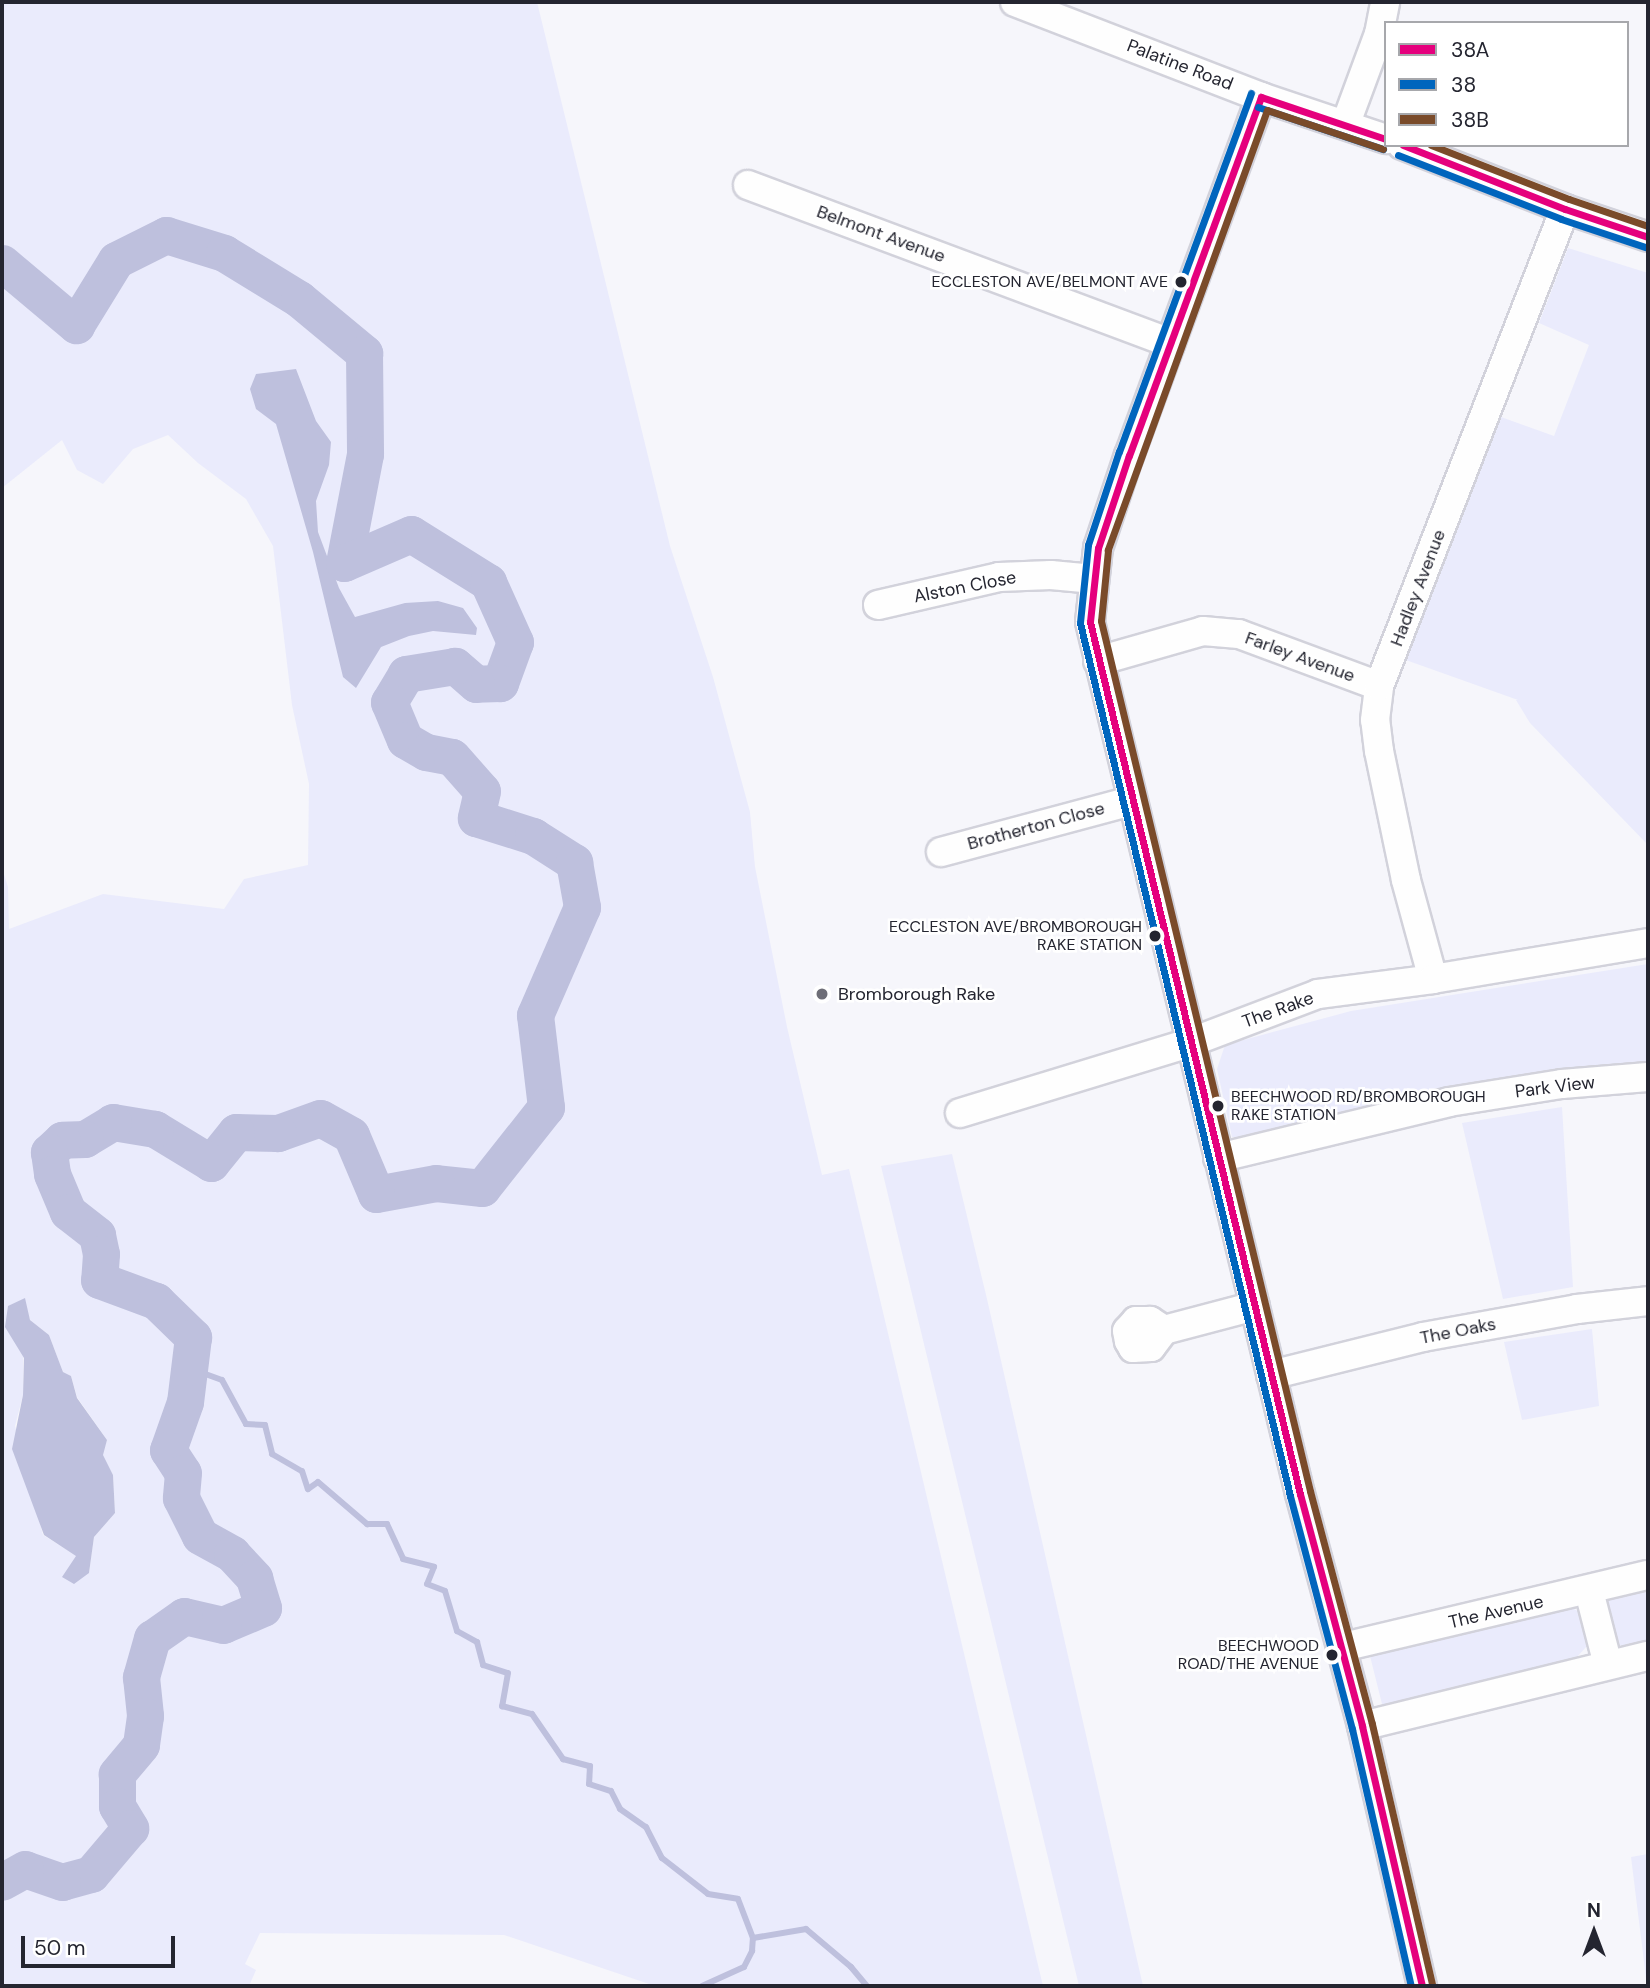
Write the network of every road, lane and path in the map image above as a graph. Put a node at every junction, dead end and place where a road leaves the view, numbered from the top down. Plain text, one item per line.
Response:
1 (1015, 2) edge
2 (1385, 2) edge
3 (1261, 97) junction
4 (1346, 123) junction
5 (1384, 138) edge
6 (1407, 147) edge
7 (748, 185) dead end
8 (1564, 209) junction
9 (1648, 237) edge
10 (1170, 343) junction
11 (1094, 579) junction
12 (878, 605) dead end
13 (1098, 661) junction
14 (1379, 686) junction
15 (1131, 801) junction
16 (941, 852) dead end
17 (1648, 943) edge
18 (1433, 979) junction
19 (1189, 1043) junction
20 (1648, 1077) edge
21 (960, 1113) dead end
22 (1218, 1158) junction
23 (1648, 1301) edge
24 (1255, 1306) junction
25 (1164, 1329) dead end
26 (1271, 1375) junction
27 (1648, 1575) edge
28 (1589, 1591) junction
29 (1343, 1647) junction
30 (1648, 1656) edge
31 (1608, 1665) junction
32 (1362, 1726) junction
33 (1422, 1986) edge

1 - 3 street, Palatine Road
2 - 4 street
3 - 4 street, Palatine Road
3 - 10 street
4 - 5 street, Palatine Road
6 - 8 street
7 - 10 street, Belmont Avenue
8 - 9 street
8 - 14 street, Hadley Avenue
10 - 11 street
11 - 12 street, Alston Close
11 - 13 street
13 - 14 street, Farley Avenue
13 - 15 street
14 - 18 street, Hadley Avenue
15 - 16 street, Brotherton Close
15 - 19 street
17 - 18 street, The Rake
18 - 19 street, The Rake
19 - 21 street, The Rake
19 - 22 street
20 - 22 street, Park View
22 - 24 street
23 - 26 street, The Oaks
24 - 25 street
24 - 26 street
26 - 29 street
27 - 28 street, The Avenue
28 - 29 street, The Avenue
28 - 31 street
29 - 32 street
30 - 31 street
31 - 32 street
32 - 33 street

